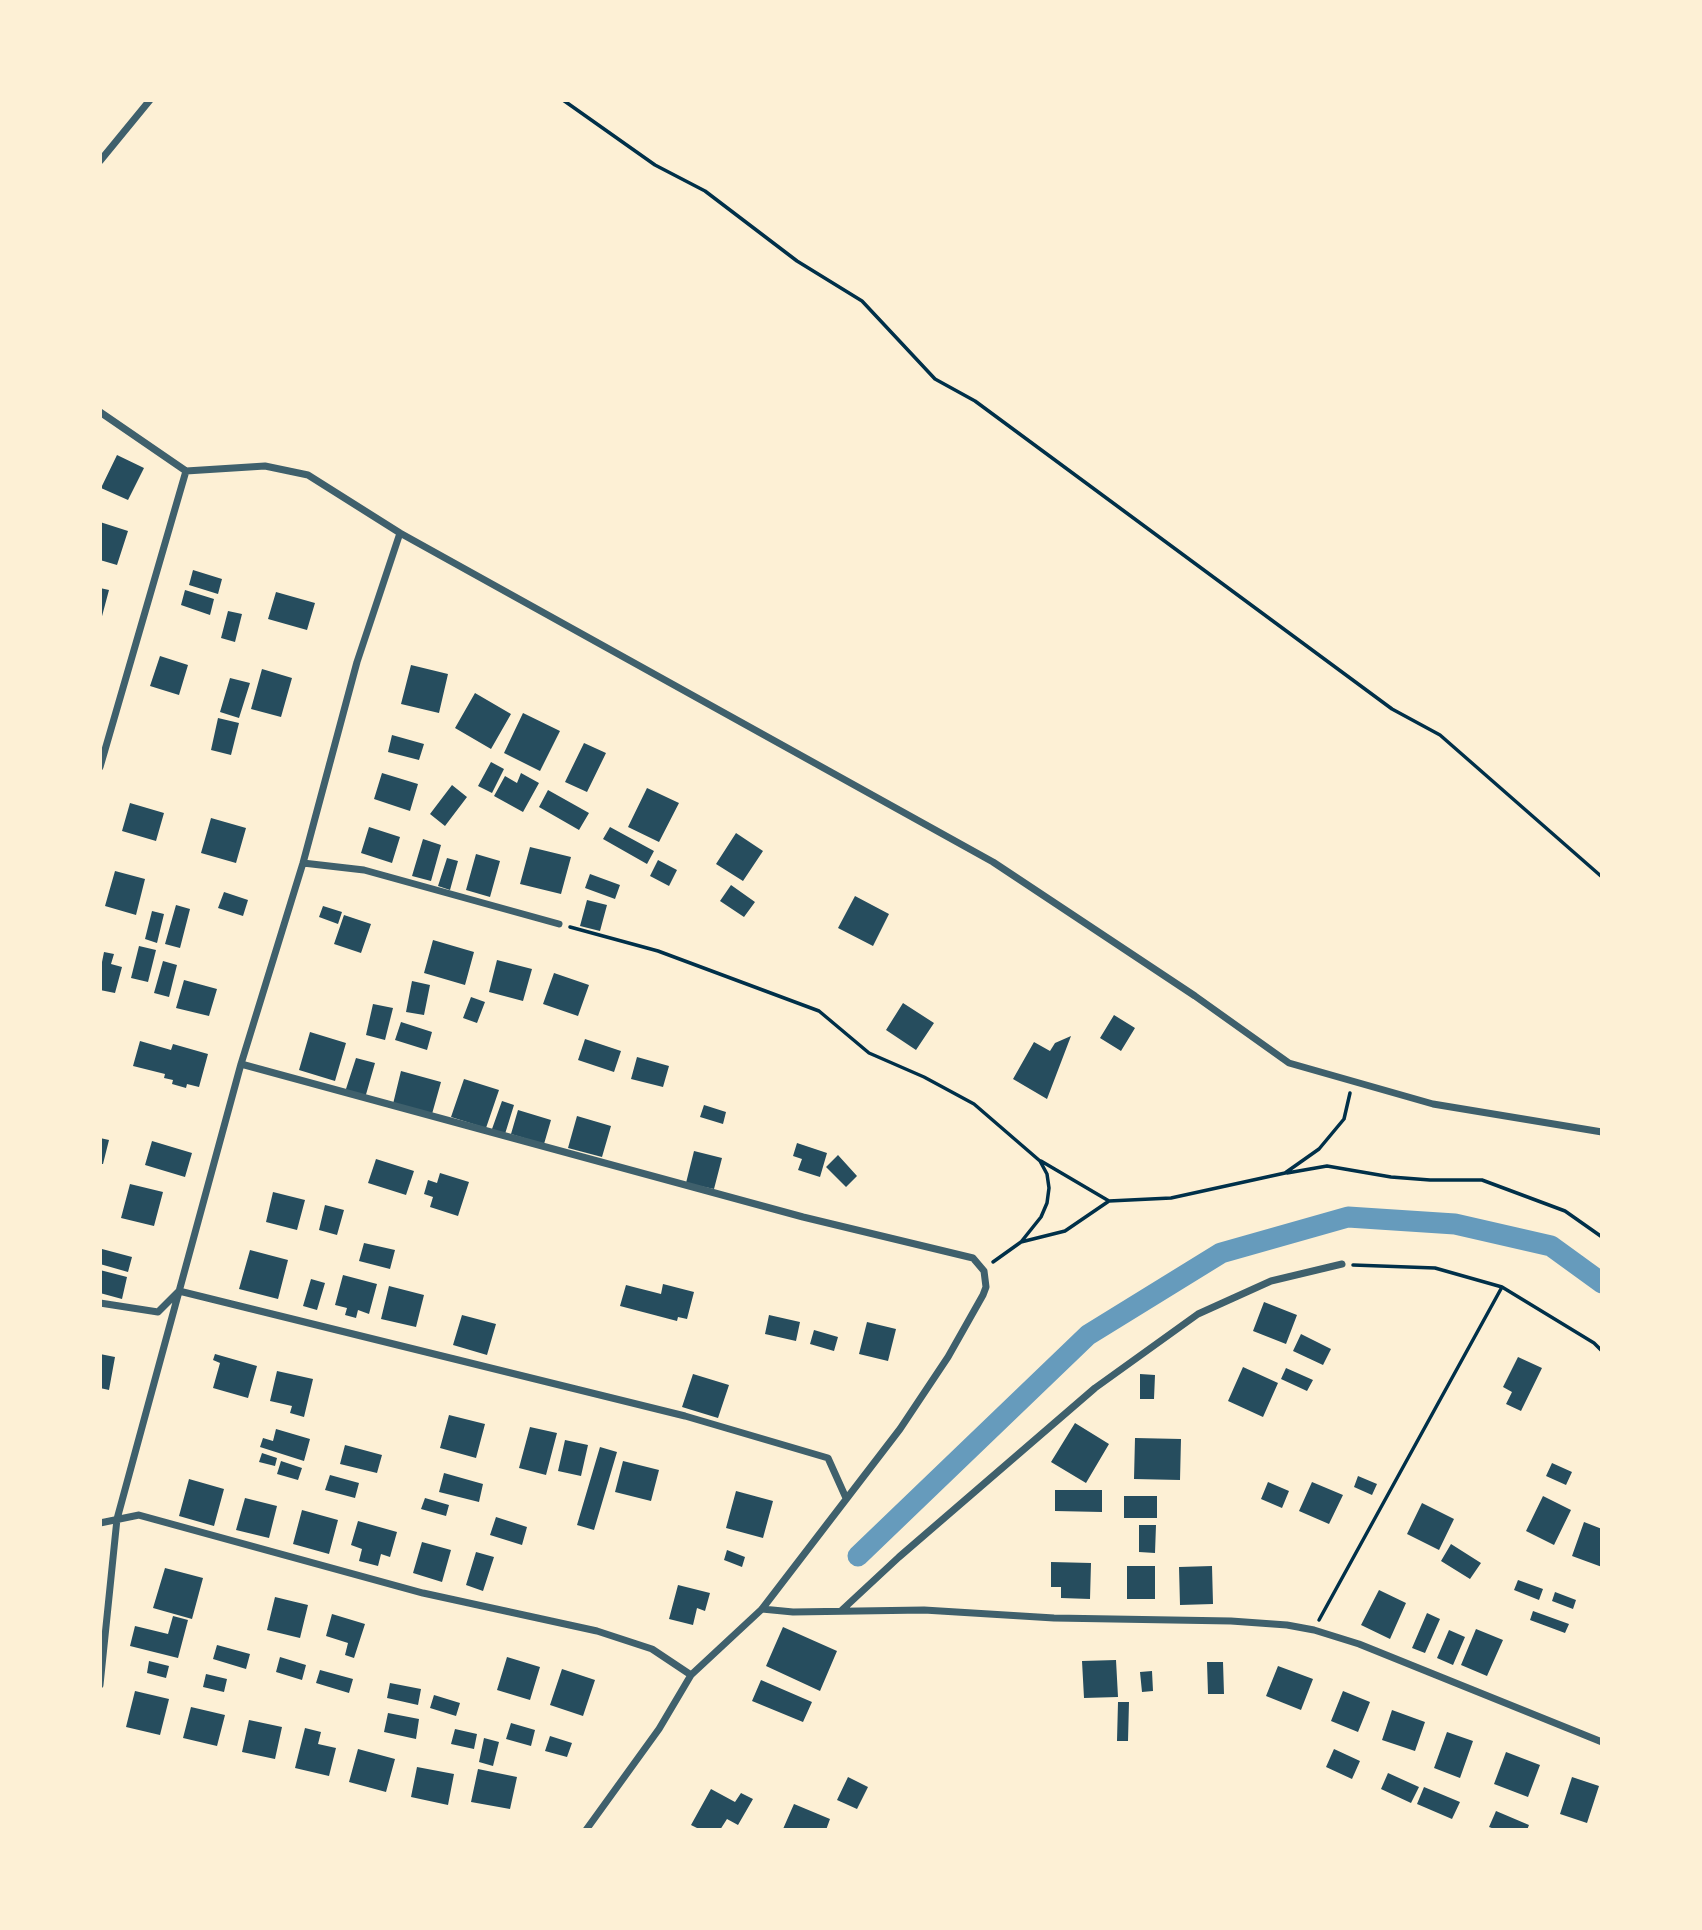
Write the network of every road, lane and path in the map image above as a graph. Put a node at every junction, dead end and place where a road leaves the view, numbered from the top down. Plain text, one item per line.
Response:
1 (149, 100) edge
2 (563, 100) edge
3 (100, 161) edge
4 (100, 412) edge
5 (186, 471) junction
6 (400, 533) junction
7 (100, 767) edge
8 (303, 863) junction
9 (1602, 877) edge
10 (559, 924) joint
11 (241, 1064) junction
12 (1352, 1081) junction
13 (1602, 1132) edge
14 (1040, 1161) junction
15 (1285, 1173) junction
16 (1109, 1201) junction
17 (1602, 1237) edge
18 (1021, 1242) junction
19 (1342, 1264) joint
20 (984, 1271) junction
21 (1502, 1287) junction
22 (179, 1291) junction
23 (100, 1303) edge
24 (1602, 1351) edge
25 (846, 1498) junction
26 (117, 1520) junction
27 (100, 1523) edge
28 (762, 1609) junction
29 (842, 1610) junction
30 (1314, 1630) junction
31 (691, 1675) junction
32 (100, 1685) edge
33 (1602, 1742) edge
34 (586, 1830) edge

1 - 3 street
2 - 9 path
4 - 5 street
5 - 6 street
5 - 7 street
6 - 8 street
6 - 12 street
8 - 10 street
8 - 11 street
10 - 14 path
11 - 20 street
11 - 22 street
12 - 13 street
12 - 15 path
14 - 16 path
14 - 18 path
15 - 16 path
15 - 17 path
16 - 18 path
18 - 20 path
19 - 21 path
19 - 29 street
20 - 25 street
21 - 24 path
21 - 30 path
22 - 23 street
22 - 25 street
22 - 26 street
25 - 28 street
26 - 27 street
26 - 31 street
26 - 32 street
28 - 29 street
28 - 31 street
29 - 30 street
30 - 33 street
31 - 34 street

